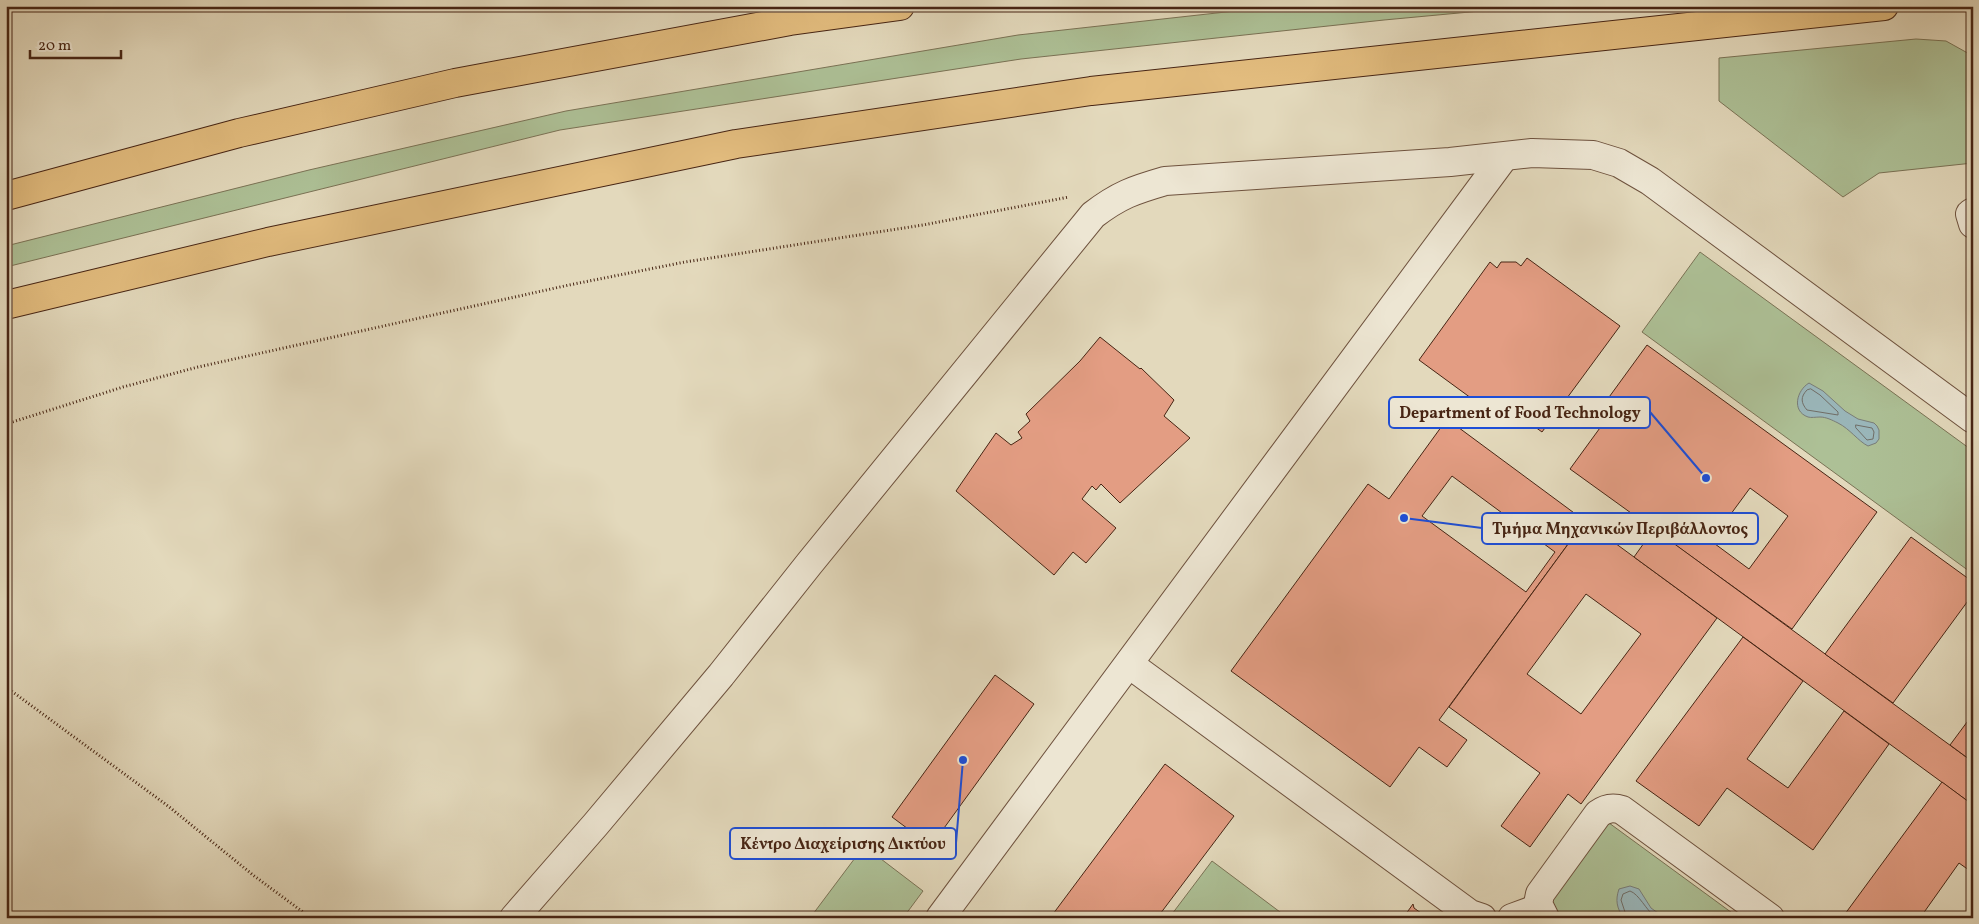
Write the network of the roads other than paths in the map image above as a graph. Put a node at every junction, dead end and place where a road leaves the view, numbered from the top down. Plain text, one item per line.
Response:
1 (900, 6) edge
2 (1884, 6) edge
3 (1504, 157) junction
4 (6, 196) edge
5 (1973, 212) edge
6 (1973, 224) edge
7 (6, 306) edge
8 (1973, 419) edge
9 (1129, 664) junction
10 (1542, 913) edge
11 (944, 914) edge
12 (514, 918) edge
13 (1482, 918) edge
14 (1512, 918) edge
15 (1770, 918) edge

1 - 4 highway
2 - 7 highway
3 - 8 street
3 - 9 street
3 - 12 street
5 - 6 street
9 - 11 street
9 - 13 street
10 - 14 street
10 - 15 street

